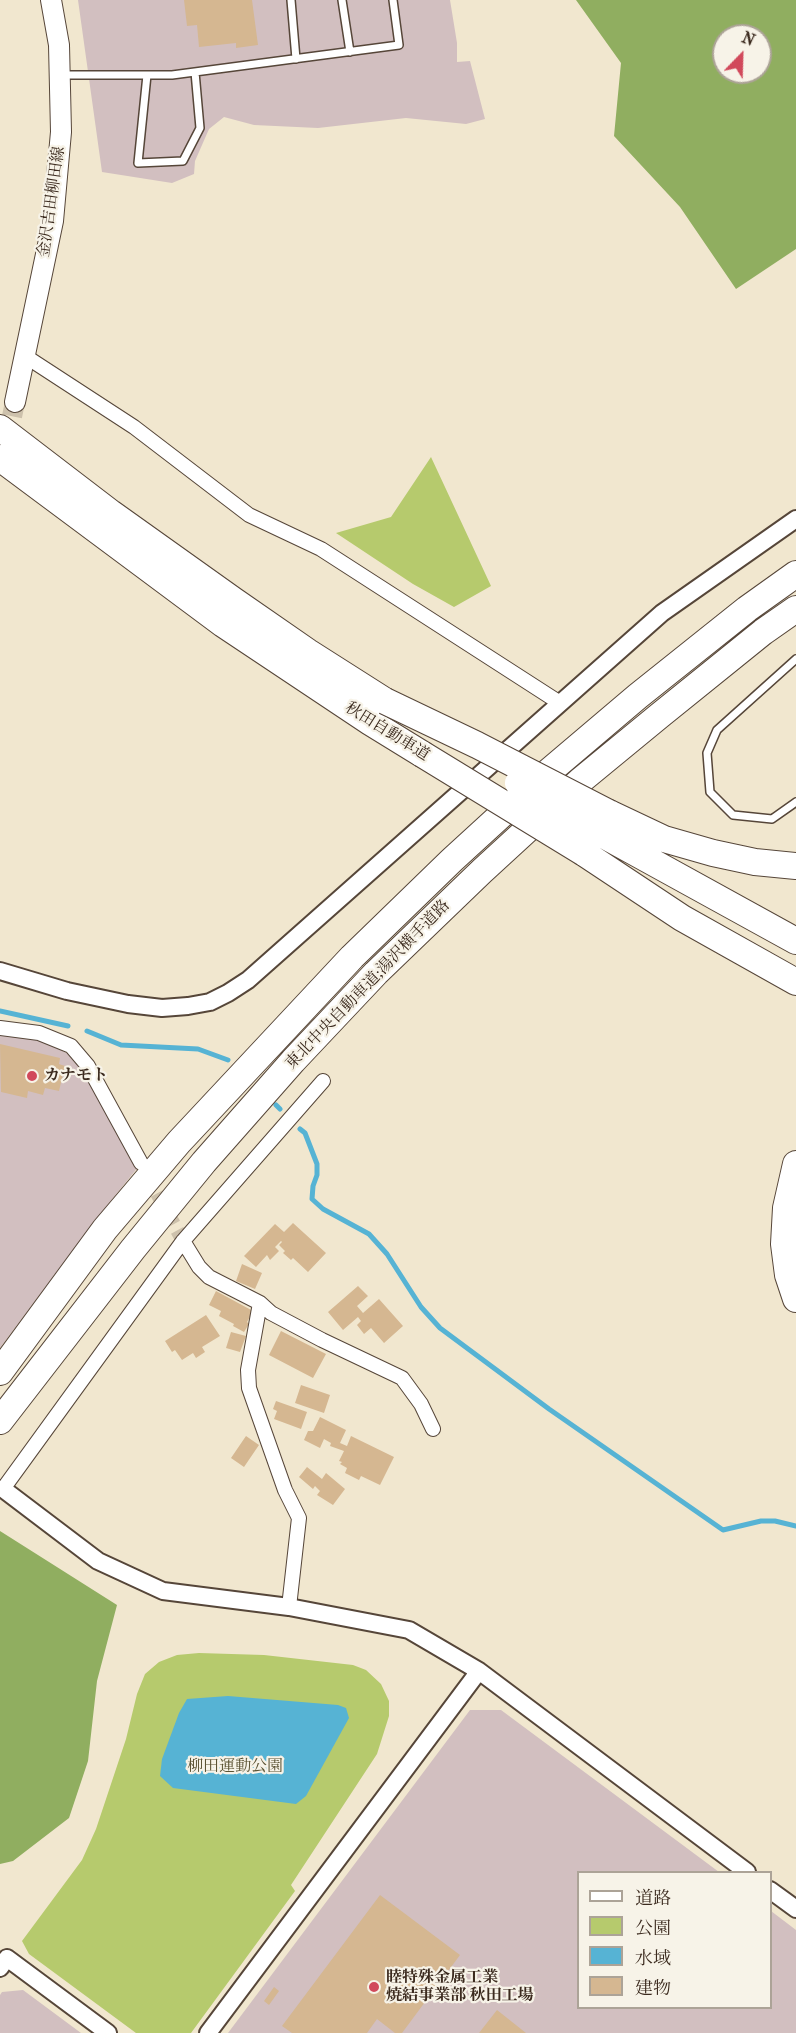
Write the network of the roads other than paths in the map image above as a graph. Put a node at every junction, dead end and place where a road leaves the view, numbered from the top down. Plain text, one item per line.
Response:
1 (51, 0) edge
2 (291, 0) edge
3 (342, 0) edge
4 (393, 0) edge
5 (350, 52) junction
6 (296, 59) junction
7 (195, 72) junction
8 (60, 75) junction
9 (147, 75) junction
10 (25, 356) junction
11 (15, 402) tunnel mouth
12 (0, 428) edge
13 (0, 458) edge
14 (796, 519) edge
15 (796, 574) edge
16 (796, 609) edge
17 (796, 659) edge
18 (560, 703) junction
19 (796, 802) edge
20 (604, 823) junction
21 (584, 853) junction
22 (796, 866) edge
23 (796, 941) edge
24 (0, 971) edge
25 (796, 972) edge
26 (796, 982) edge
27 (0, 1028) edge
28 (323, 1081) dead end
29 (141, 1163) tunnel mouth
30 (796, 1164) edge
31 (183, 1241) junction
32 (796, 1299) edge
33 (260, 1303) junction
34 (0, 1372) edge
35 (0, 1421) edge
36 (433, 1429) dead end
37 (3, 1490) joint
38 (290, 1607) junction
39 (479, 1671) junction
40 (746, 1871) edge
41 (772, 1891) edge
42 (796, 1909) edge
43 (0, 1968) edge
44 (108, 2033) edge
45 (208, 2033) edge

1 - 8 main road, 金沢吉田柳田線
2 - 6 lane
3 - 5 lane
4 - 5 lane
5 - 6 lane
6 - 7 lane
7 - 9 lane
7 - 9 lane
8 - 9 lane
8 - 10 main road, 金沢吉田柳田線
10 - 11 main road, 金沢吉田柳田線
10 - 18 street
12 - 20 highway, 秋田自動車道, bridge
13 - 21 highway, 秋田自動車道, bridge
14 - 18 street
15 - 34 highway, 東北中央自動車道;湯沢横手道路
16 - 35 highway, 東北中央自動車道;湯沢横手道路
17 - 19 lane
18 - 24 street
20 - 22 highway
20 - 23 highway
21 - 25 highway, 秋田自動車道
21 - 26 highway
27 - 29 street
28 - 31 street
30 - 32 highway
31 - 33 street
31 - 37 street
33 - 36 street
33 - 38 street
37 - 38 street
38 - 39 street
39 - 40 street
39 - 45 street
41 - 42 street
43 - 44 street

